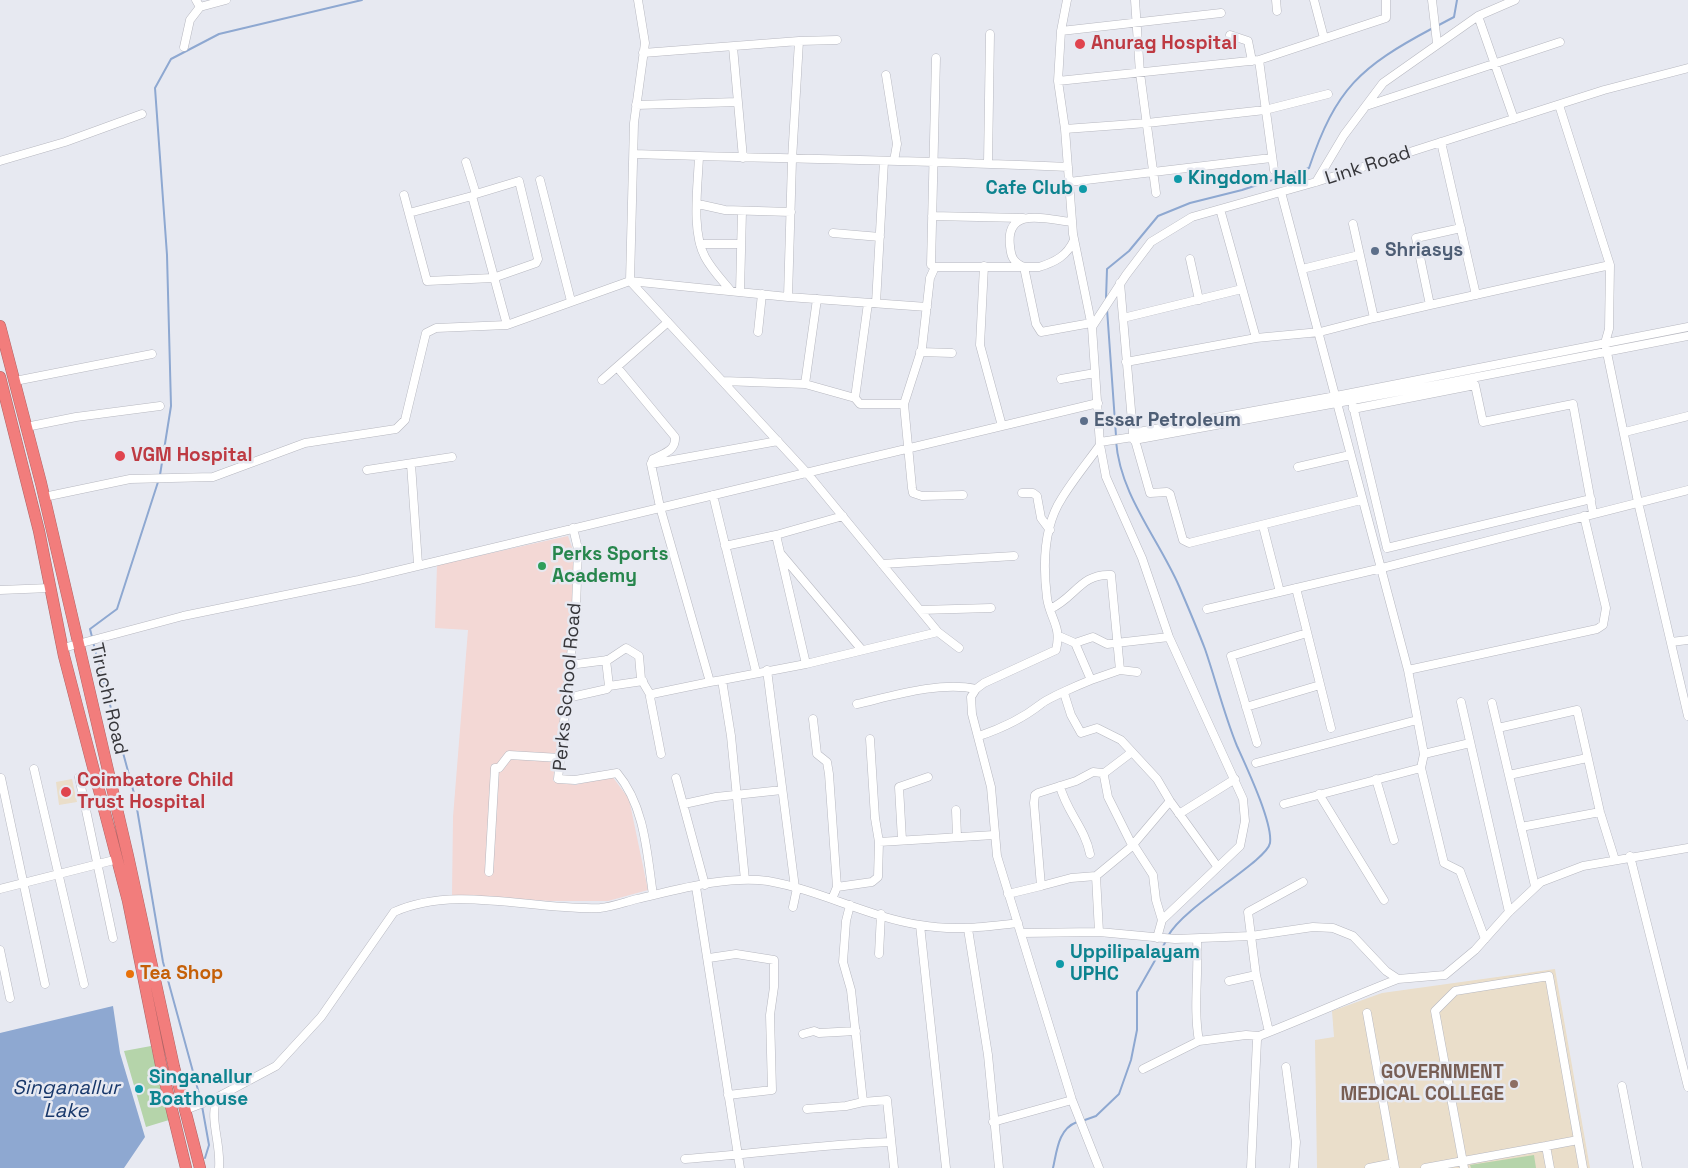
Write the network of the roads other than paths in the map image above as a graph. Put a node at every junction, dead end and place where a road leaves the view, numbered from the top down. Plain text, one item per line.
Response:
1 (226, 0) edge
2 (638, 0) edge
3 (1067, 0) edge
4 (1135, 0) edge
5 (1276, 0) edge
6 (1314, 0) edge
7 (1386, 0) edge
8 (1432, 0) edge
9 (1516, 0) edge
10 (198, 4) edge
11 (1277, 11) dead end
12 (1220, 14) dead end
13 (1478, 16) junction
14 (1136, 23) junction
15 (1061, 31) junction
16 (990, 34) dead end
17 (1230, 35) dead end
18 (1324, 38) junction
19 (837, 40) dead end
20 (799, 41) junction
21 (1560, 42) dead end
22 (1437, 43) junction
23 (184, 47) dead end
24 (733, 47) junction
25 (643, 53) junction
26 (936, 58) dead end
27 (1256, 61) junction
28 (1495, 63) junction
29 (1688, 68) edge
30 (1140, 73) junction
31 (886, 75) dead end
32 (1058, 81) junction
33 (1328, 94) dead end
34 (738, 102) junction
35 (636, 105) junction
36 (1559, 105) junction
37 (1366, 106) junction
38 (1265, 110) junction
39 (142, 114) dead end
40 (1514, 119) junction
41 (1146, 123) junction
42 (1065, 129) junction
43 (1441, 142) junction
44 (634, 154) junction
45 (699, 156) junction
46 (743, 158) junction
47 (1271, 158) junction
48 (792, 160) junction
49 (0, 161) edge
50 (884, 161) junction
51 (894, 161) junction
52 (935, 161) junction
53 (466, 162) dead end
54 (988, 163) junction
55 (1068, 166) junction
56 (1274, 170) dead end
57 (1152, 172) junction
58 (540, 180) dead end
59 (1069, 182) junction
60 (1316, 182) junction
61 (1281, 192) junction
62 (1156, 193) dead end
63 (404, 195) dead end
64 (474, 195) junction
65 (698, 204) junction
66 (1220, 209) junction
67 (742, 211) junction
68 (791, 212) junction
69 (409, 213) junction
70 (932, 216) junction
71 (1023, 218) junction
72 (1072, 222) junction
73 (1353, 224) dead end
74 (1461, 228) junction
75 (833, 233) dead end
76 (880, 237) junction
77 (1074, 240) junction
78 (700, 244) junction
79 (741, 244) junction
80 (1359, 255) junction
81 (1190, 259) dead end
82 (1610, 265) junction
83 (984, 266) junction
84 (935, 267) junction
85 (1024, 267) junction
86 (1302, 268) junction
87 (493, 278) junction
88 (630, 281) junction
89 (1120, 283) junction
90 (1242, 290) junction
91 (736, 292) junction
92 (762, 294) junction
93 (1476, 295) junction
94 (788, 297) junction
95 (817, 299) junction
96 (1199, 300) junction
97 (571, 302) junction
98 (872, 303) junction
99 (1430, 305) junction
100 (927, 307) junction
101 (1123, 318) junction
102 (1374, 318) junction
103 (668, 322) junction
104 (1094, 323) junction
105 (507, 325) junction
106 (0, 326) edge
107 (1688, 327) edge
108 (758, 332) dead end
109 (1320, 332) junction
110 (1688, 336) edge
111 (1256, 338) junction
112 (1606, 347) junction
113 (920, 352) junction
114 (952, 353) dead end
115 (152, 354) dead end
116 (1126, 362) junction
117 (617, 367) junction
118 (1096, 372) junction
119 (0, 377) edge
120 (1061, 379) dead end
121 (602, 380) dead end
122 (15, 381) junction
123 (723, 381) junction
124 (805, 384) junction
125 (3, 396) edge
126 (855, 398) junction
127 (1336, 399) junction
128 (1351, 399) junction
129 (1098, 403) junction
130 (904, 404) junction
131 (160, 406) dead end
132 (1354, 409) junction
133 (1688, 416) edge
134 (1002, 426) junction
135 (26, 427) junction
136 (1625, 432) junction
137 (1133, 437) junction
138 (778, 441) junction
139 (1100, 444) junction
140 (908, 449) junction
141 (1350, 455) junction
142 (452, 457) dead end
143 (411, 464) junction
144 (651, 464) junction
145 (1298, 467) dead end
146 (367, 470) dead end
147 (807, 473) junction
148 (1688, 490) edge
149 (1022, 493) dead end
150 (713, 495) junction
151 (963, 495) dead end
152 (44, 497) junction
153 (1591, 499) junction
154 (1362, 500) junction
155 (1638, 502) junction
156 (660, 508) junction
157 (1593, 513) junction
158 (843, 516) junction
159 (1584, 516) junction
160 (573, 528) junction
161 (1050, 530) junction
162 (1264, 530) dead end
163 (776, 535) junction
164 (725, 546) junction
165 (780, 553) junction
166 (1014, 556) dead end
167 (418, 564) junction
168 (882, 564) junction
169 (1382, 568) junction
170 (50, 588) junction
171 (1296, 588) junction
172 (0, 590) edge
173 (1280, 592) junction
174 (991, 608) dead end
175 (1050, 609) junction
176 (1207, 609) dead end
177 (920, 610) junction
178 (938, 632) junction
179 (1307, 633) junction
180 (1059, 636) junction
181 (1170, 637) junction
182 (1688, 640) edge
183 (82, 642) junction
184 (1671, 642) junction
185 (1075, 643) junction
186 (1118, 643) junction
187 (63, 648) junction
188 (959, 648) dead end
189 (862, 650) junction
190 (606, 660) junction
191 (806, 664) junction
192 (569, 665) junction
193 (767, 670) junction
194 (1120, 670) junction
195 (1408, 670) junction
196 (756, 672) junction
197 (1137, 672) dead end
198 (722, 680) junction
199 (1091, 680) junction
200 (643, 681) junction
201 (710, 682) junction
202 (1320, 685) junction
203 (609, 686) junction
204 (976, 689) junction
205 (1064, 693) junction
206 (651, 696) junction
207 (567, 698) junction
208 (1461, 702) dead end
209 (1492, 703) dead end
210 (857, 704) dead end
211 (1246, 707) junction
212 (1688, 716) edge
213 (813, 719) dead end
214 (1417, 720) junction
215 (1331, 728) dead end
216 (1498, 728) junction
217 (979, 736) junction
218 (870, 740) dead end
219 (1258, 743) dead end
220 (1470, 743) junction
221 (1132, 752) junction
222 (661, 754) dead end
223 (1424, 754) junction
224 (560, 758) junction
225 (1587, 758) junction
226 (1256, 763) dead end
227 (1420, 768) junction
228 (34, 769) dead end
229 (1103, 774) junction
230 (1509, 776) junction
231 (79, 777) dead end
232 (928, 777) dead end
233 (1, 778) edge
234 (676, 778) dead end
235 (1235, 778) junction
236 (1376, 779) junction
237 (1060, 786) junction
238 (782, 790) junction
239 (1319, 794) junction
240 (736, 795) junction
241 (1170, 801) junction
242 (684, 804) junction
243 (1284, 804) dead end
244 (956, 810) dead end
245 (1600, 812) junction
246 (1179, 814) junction
247 (1521, 827) junction
248 (994, 835) junction
249 (957, 837) junction
250 (902, 840) junction
251 (1394, 840) dead end
252 (879, 842) junction
253 (1133, 844) junction
254 (1688, 848) edge
255 (1090, 854) dead end
256 (1630, 856) junction
257 (118, 859) junction
258 (1615, 860) junction
259 (98, 865) junction
260 (1217, 866) junction
261 (489, 872) dead end
262 (59, 875) junction
263 (1096, 876) junction
264 (746, 880) junction
265 (1304, 882) dead end
266 (22, 884) junction
267 (705, 885) junction
268 (1041, 886) junction
269 (1535, 886) junction
270 (696, 887) junction
271 (837, 887) junction
272 (796, 888) junction
273 (0, 889) edge
274 (1008, 894) junction
275 (654, 896) junction
276 (832, 898) junction
277 (1384, 900) dead end
278 (850, 905) junction
279 (793, 907) dead end
280 (1510, 912) junction
281 (882, 914) junction
282 (1162, 920) junction
283 (1018, 923) junction
284 (920, 925) junction
285 (968, 929) junction
286 (1099, 932) junction
287 (1021, 933) junction
288 (1251, 936) junction
289 (113, 938) dead end
290 (1160, 938) junction
291 (1484, 938) junction
292 (1197, 939) junction
293 (0, 950) edge
294 (879, 954) dead end
295 (709, 958) junction
296 (1256, 976) junction
297 (1398, 979) junction
298 (1229, 981) dead end
299 (45, 984) dead end
300 (84, 984) dead end
301 (10, 998) dead end
302 (1367, 1013) dead end
303 (856, 1031) junction
304 (1269, 1032) junction
305 (804, 1034) dead end
306 (1259, 1036) junction
307 (1199, 1041) junction
308 (1286, 1066) dead end
309 (1143, 1069) dead end
310 (1622, 1086) dead end
311 (1688, 1088) edge
312 (728, 1095) junction
313 (216, 1098) junction
314 (1072, 1100) junction
315 (863, 1102) junction
316 (807, 1109) dead end
317 (185, 1110) junction
318 (993, 1122) junction
319 (1578, 1140) junction
320 (891, 1142) junction
321 (1546, 1146) junction
322 (738, 1155) junction
323 (686, 1159) dead end
324 (1464, 1165) edge
325 (1394, 1166) edge
326 (183, 1167) edge
327 (200, 1168) edge
328 (219, 1168) edge
329 (740, 1168) edge
330 (894, 1168) edge
331 (946, 1168) edge
332 (998, 1168) edge
333 (1100, 1168) edge
334 (1251, 1168) edge
335 (1294, 1168) edge
336 (1368, 1168) edge
337 (1425, 1168) edge
338 (1550, 1168) edge
339 (1583, 1168) edge
340 (1638, 1168) edge

1 - 10 street
2 - 25 street
3 - 15 street
4 - 14 street
5 - 11 street
6 - 18 street
7 - 18 street
8 - 22 street
9 - 13 street
10 - 23 street
12 - 14 street
13 - 22 street
13 - 28 street
14 - 15 street
14 - 30 street
15 - 32 street
16 - 54 street
17 - 27 street
18 - 27 street
19 - 20 street
20 - 24 street
20 - 48 street
21 - 28 street
22 - 37 street
24 - 25 street
24 - 34 street
25 - 35 street
26 - 52 street
27 - 30 street
27 - 38 street
28 - 37 street
28 - 40 street
29 - 36 street, Link Road
30 - 32 street
30 - 41 street
31 - 51 street
32 - 42 street
33 - 38 street
34 - 35 street
34 - 46 street
35 - 44 street
36 - 40 street, Link Road
36 - 82 street
37 - 60 street
38 - 41 street
38 - 47 street
39 - 49 street
40 - 43 street, Link Road
41 - 42 street
41 - 57 street
42 - 55 street
43 - 60 street, Link Road
43 - 74 street
44 - 45 street
44 - 88 street
45 - 46 street
45 - 65 street
46 - 48 street
47 - 56 street
47 - 57 street
48 - 50 street
48 - 68 street
50 - 51 street
50 - 76 street
51 - 52 street
52 - 54 street
52 - 70 street
53 - 64 street
54 - 55 street
55 - 59 street
57 - 59 street
57 - 62 street
58 - 97 street
59 - 72 street
60 - 61 street, Link Road
61 - 66 street, Link Road
61 - 86 street
63 - 69 street
64 - 69 street
64 - 87 street
64 - 87 street
65 - 67 street
65 - 78 street
66 - 89 street, Link Road
66 - 90 street
67 - 68 street
67 - 79 street
68 - 94 street
69 - 87 street
70 - 71 street
70 - 84 street
71 - 72 street
71 - 85 street
72 - 77 street
73 - 80 street
74 - 93 street
74 - 99 street
75 - 76 street
76 - 98 street
77 - 85 street
77 - 104 street
78 - 79 street
78 - 91 street
79 - 91 street
80 - 86 street
80 - 102 street
81 - 96 street
82 - 93 street
82 - 112 street
83 - 84 street
83 - 85 street
83 - 134 street
84 - 100 street
85 - 104 street
86 - 109 street
87 - 105 street
88 - 91 street
88 - 97 street
88 - 103 street
89 - 101 street
89 - 104 street, Link Road
90 - 96 street
90 - 111 street
91 - 92 street
92 - 94 street
92 - 108 street
93 - 99 street
94 - 95 street
95 - 98 street
95 - 124 street
96 - 101 street
97 - 105 street
98 - 100 street
98 - 126 street
99 - 102 street
100 - 113 street
101 - 116 street
102 - 109 street
103 - 117 street
103 - 123 street
104 - 118 street
105 - 152 street
106 - 122 highway, Tiruchi Road
107 - 112 street
109 - 111 street
109 - 127 street
110 - 112 street
111 - 116 street
112 - 127 street
112 - 128 street
112 - 136 street
113 - 114 street
113 - 130 street
115 - 122 street
116 - 137 street
117 - 121 street
117 - 144 street
118 - 120 street
118 - 129 street
119 - 125 highway
122 - 135 highway, Tiruchi Road
123 - 124 street
123 - 138 street
124 - 126 street
125 - 170 highway
126 - 130 street
127 - 128 street
127 - 137 street
127 - 141 street
128 - 132 street
129 - 134 street
129 - 139 street
130 - 140 street
131 - 135 street
132 - 153 street
132 - 153 street
133 - 136 street
134 - 140 street
135 - 152 highway, Tiruchi Road
136 - 155 street
137 - 139 street
137 - 154 street
138 - 144 street
138 - 147 street
139 - 161 street
139 - 181 street
140 - 147 street
140 - 151 street
141 - 145 street
141 - 154 street
142 - 143 street
143 - 146 street
143 - 167 street
144 - 156 street
147 - 150 street
147 - 158 street
148 - 155 street
149 - 161 street
150 - 156 street
150 - 164 street
152 - 183 highway, Tiruchi Road
153 - 157 street
154 - 169 street
155 - 157 street
155 - 184 street
156 - 160 street
156 - 201 street
157 - 159 street
158 - 163 street
158 - 168 street
159 - 169 street
159 - 195 street
160 - 167 street
160 - 192 street, Perks School Road
161 - 175 street
162 - 173 street
163 - 164 street
163 - 165 street
164 - 196 street
165 - 189 street
165 - 191 street
166 - 168 street
167 - 183 street
168 - 177 street
169 - 171 street
169 - 195 street
170 - 172 street
170 - 187 highway
171 - 173 street
171 - 179 street
173 - 176 street
174 - 177 street
175 - 180 street
175 - 186 street
177 - 178 street
178 - 188 street
178 - 189 street
179 - 202 street
179 - 211 street
180 - 185 street
180 - 204 street
181 - 186 street
181 - 235 street
182 - 184 street
183 - 187 street
183 - 317 highway, Tiruchi Road
184 - 212 street
185 - 186 street
185 - 199 street
186 - 194 street
187 - 257 highway
189 - 191 street
190 - 192 street
190 - 200 street
190 - 203 street
191 - 193 street
192 - 207 street, Perks School Road
193 - 196 street
193 - 238 street
194 - 197 street
194 - 199 street
195 - 214 street
196 - 198 street
198 - 201 street
198 - 240 street
199 - 205 street
200 - 203 street
200 - 206 street
201 - 206 street
202 - 211 street
202 - 215 street
203 - 207 street
204 - 210 street
204 - 217 street
205 - 217 street
205 - 221 street
206 - 222 street
207 - 224 street, Perks School Road
208 - 220 street
209 - 216 street
211 - 219 street
213 - 271 street
214 - 223 street
214 - 226 street
216 - 225 street
216 - 230 street
217 - 248 street
218 - 252 street
220 - 223 street
220 - 280 street
221 - 229 street
221 - 241 street
223 - 227 street
224 - 261 street
224 - 275 street, Perks School Road
225 - 230 street
225 - 245 street
227 - 236 street
227 - 291 street
228 - 262 street
229 - 237 street
229 - 253 street
230 - 247 street
231 - 259 street
232 - 250 street
233 - 266 street
234 - 242 street
235 - 246 street
235 - 260 street
236 - 239 street
236 - 251 street
237 - 255 street
237 - 268 street
238 - 240 street
238 - 272 street
239 - 243 street
239 - 277 street
240 - 242 street
240 - 264 street
241 - 246 street
241 - 253 street
242 - 267 street
244 - 249 street
245 - 247 street
245 - 258 street
246 - 260 street
247 - 269 street
248 - 249 street
248 - 274 street
249 - 250 street
250 - 252 street
252 - 271 street
253 - 263 street
253 - 282 street
254 - 256 street
256 - 258 street
256 - 311 street
257 - 259 street
257 - 326 highway
258 - 269 street
259 - 262 street
259 - 289 street
260 - 282 street
262 - 266 street
262 - 300 street
263 - 268 street
263 - 286 street
264 - 267 street
264 - 272 street
265 - 288 street
266 - 273 street
266 - 299 street
267 - 270 street
268 - 274 street
269 - 280 street
270 - 275 street
270 - 295 street
271 - 276 street
272 - 276 street
272 - 279 street
274 - 283 street
275 - 313 street
276 - 278 street
278 - 281 street
278 - 303 street
280 - 291 street
281 - 284 street
281 - 294 street
282 - 290 street
283 - 285 street
283 - 287 street
284 - 285 street
284 - 331 street
285 - 318 street
286 - 287 street
286 - 290 street
287 - 314 street
288 - 292 street
288 - 296 street
288 - 297 street
290 - 292 street
291 - 297 street
292 - 307 street
293 - 301 street
295 - 312 street
295 - 312 street
296 - 298 street
296 - 304 street
297 - 304 street
302 - 325 street
303 - 305 street
303 - 315 street
304 - 306 street
306 - 307 street
306 - 334 street
307 - 309 street
308 - 335 street
310 - 340 street
312 - 322 street
313 - 317 street
313 - 328 street
314 - 318 street
314 - 333 street
315 - 316 street
315 - 320 street
317 - 327 highway, Tiruchi Road
318 - 332 street
319 - 321 street
319 - 324 street
319 - 339 street
320 - 322 street
320 - 330 street
321 - 324 street
321 - 338 street
322 - 323 street
322 - 329 street
324 - 337 street
325 - 336 street

